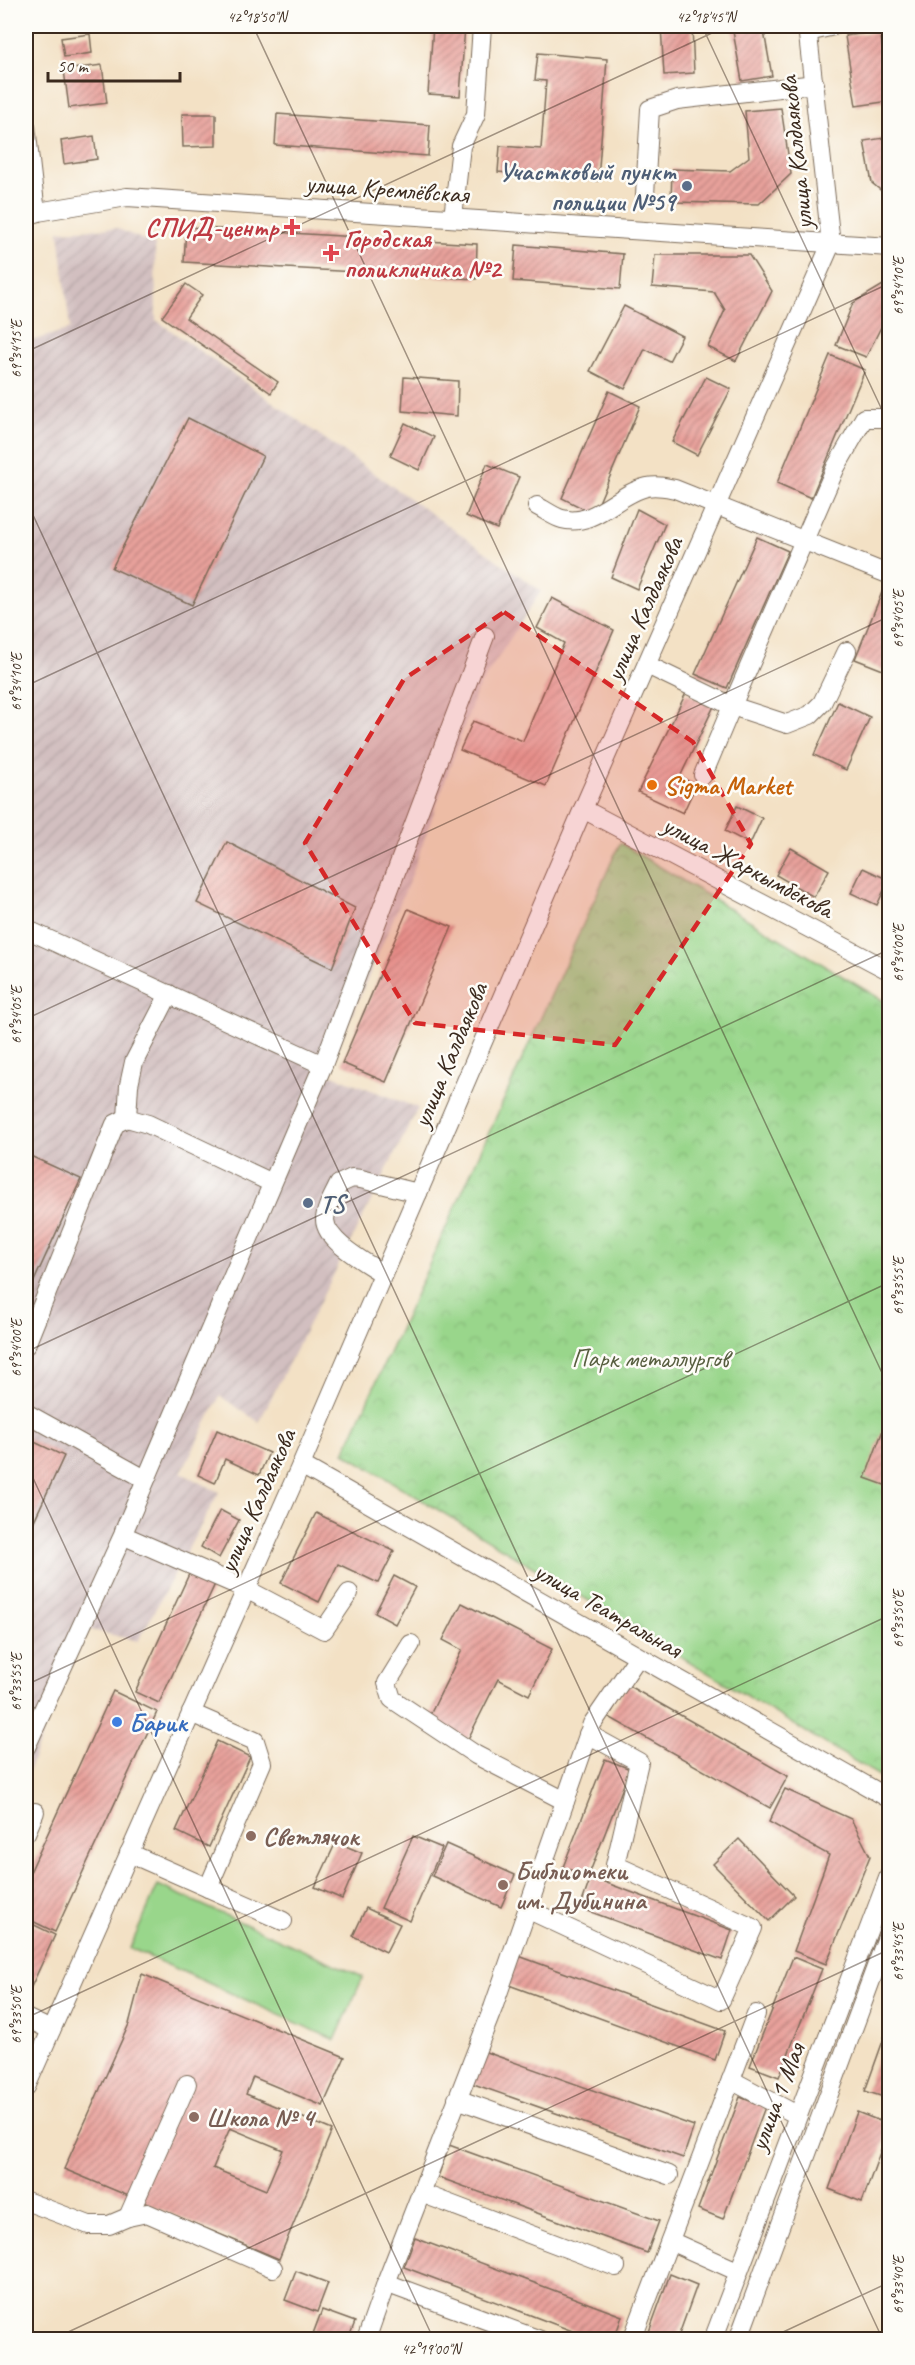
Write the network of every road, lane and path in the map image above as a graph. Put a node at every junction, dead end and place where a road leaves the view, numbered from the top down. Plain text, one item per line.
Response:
1 (482, 26) edge
2 (834, 26) edge
3 (808, 29) edge
4 (815, 84) junction
5 (26, 126) edge
6 (645, 195) dead end
7 (31, 213) edge
8 (453, 218) junction
9 (831, 244) junction
10 (890, 247) edge
11 (890, 418) edge
12 (537, 506) dead end
13 (717, 506) junction
14 (805, 542) junction
15 (890, 575) edge
16 (485, 636) dead end
17 (847, 651) dead end
18 (647, 665) junction
19 (732, 706) junction
20 (703, 775) dead end
21 (583, 809) junction
22 (26, 929) edge
23 (890, 971) edge
24 (169, 994) junction
25 (322, 1065) junction
26 (127, 1118) junction
27 (272, 1183) junction
28 (418, 1193) junction
29 (383, 1275) junction
30 (31, 1314) edge
31 (26, 1345) edge
32 (26, 1413) edge
33 (301, 1465) junction
34 (145, 1479) junction
35 (124, 1533) junction
36 (246, 1589) junction
37 (349, 1593) dead end
38 (411, 1644) dead end
39 (638, 1657) junction
40 (191, 1713) junction
41 (588, 1734) junction
42 (26, 1747) edge
43 (890, 1799) edge
44 (565, 1801) junction
45 (35, 1812) dead end
46 (26, 1833) edge
47 (129, 1853) junction
48 (890, 1874) edge
49 (208, 1888) junction
50 (527, 1909) junction
51 (283, 1921) dead end
52 (890, 1929) edge
53 (883, 1966) edge
54 (756, 2014) dead end
55 (26, 2018) edge
56 (51, 2030) junction
57 (731, 2080) junction
58 (187, 2084) dead end
59 (26, 2087) edge
60 (457, 2099) junction
61 (797, 2115) junction
62 (669, 2175) dead end
63 (421, 2193) junction
64 (26, 2201) edge
65 (128, 2217) junction
66 (670, 2241) junction
67 (616, 2267) dead end
68 (273, 2268) dead end
69 (737, 2271) junction
70 (386, 2283) junction
71 (366, 2340) edge
72 (540, 2340) edge
73 (633, 2340) edge
74 (712, 2340) edge
75 (738, 2340) edge

1 - 8 street
2 - 3 street
3 - 4 street, улица Калдаякова
4 - 6 street
4 - 9 street, улица Калдаякова
5 - 7 street
7 - 8 street, улица Кремлёвская
8 - 9 street, улица Кремлёвская
9 - 10 street, улица Кремлёвская
9 - 13 street, улица Калдаякова
11 - 14 street
12 - 13 street
13 - 14 street
13 - 18 street, улица Калдаякова
14 - 15 street
14 - 19 street
16 - 25 street
17 - 19 street
18 - 19 street
18 - 21 street, улица Калдаякова
19 - 20 street
21 - 23 street, улица Жаркымбекова
21 - 28 street, улица Калдаякова
22 - 24 street
24 - 25 street
24 - 26 street
25 - 27 street
26 - 27 street
26 - 30 street
27 - 34 street
28 - 29 street, улица Калдаякова
28 - 29 street
29 - 33 street, улица Калдаякова
30 - 31 street
32 - 34 street
33 - 36 street, улица Калдаякова
33 - 39 street, улица Театральная
34 - 35 street
35 - 36 street
35 - 42 street
36 - 37 street
36 - 40 street, улица Калдаякова
38 - 44 street
39 - 41 street
39 - 43 street, улица Театральная
40 - 47 street, улица Калдаякова
40 - 49 street
41 - 44 street
41 - 50 street
44 - 50 street
45 - 46 street
47 - 49 street
47 - 56 street, улица Калдаякова
48 - 61 street, улица 1 Мая
49 - 51 street
50 - 60 street
52 - 53 street, улица 1 Мая
53 - 75 street, улица 1 Мая
54 - 57 street
55 - 56 street
56 - 59 street, улица Калдаякова
57 - 61 street
57 - 66 street
58 - 65 street
60 - 62 street
60 - 63 street
61 - 69 street, улица 1 Мая
63 - 67 street
63 - 70 street
64 - 65 street
65 - 68 street
66 - 69 street
66 - 73 street
69 - 74 street, улица 1 Мая
70 - 71 street
70 - 72 street

